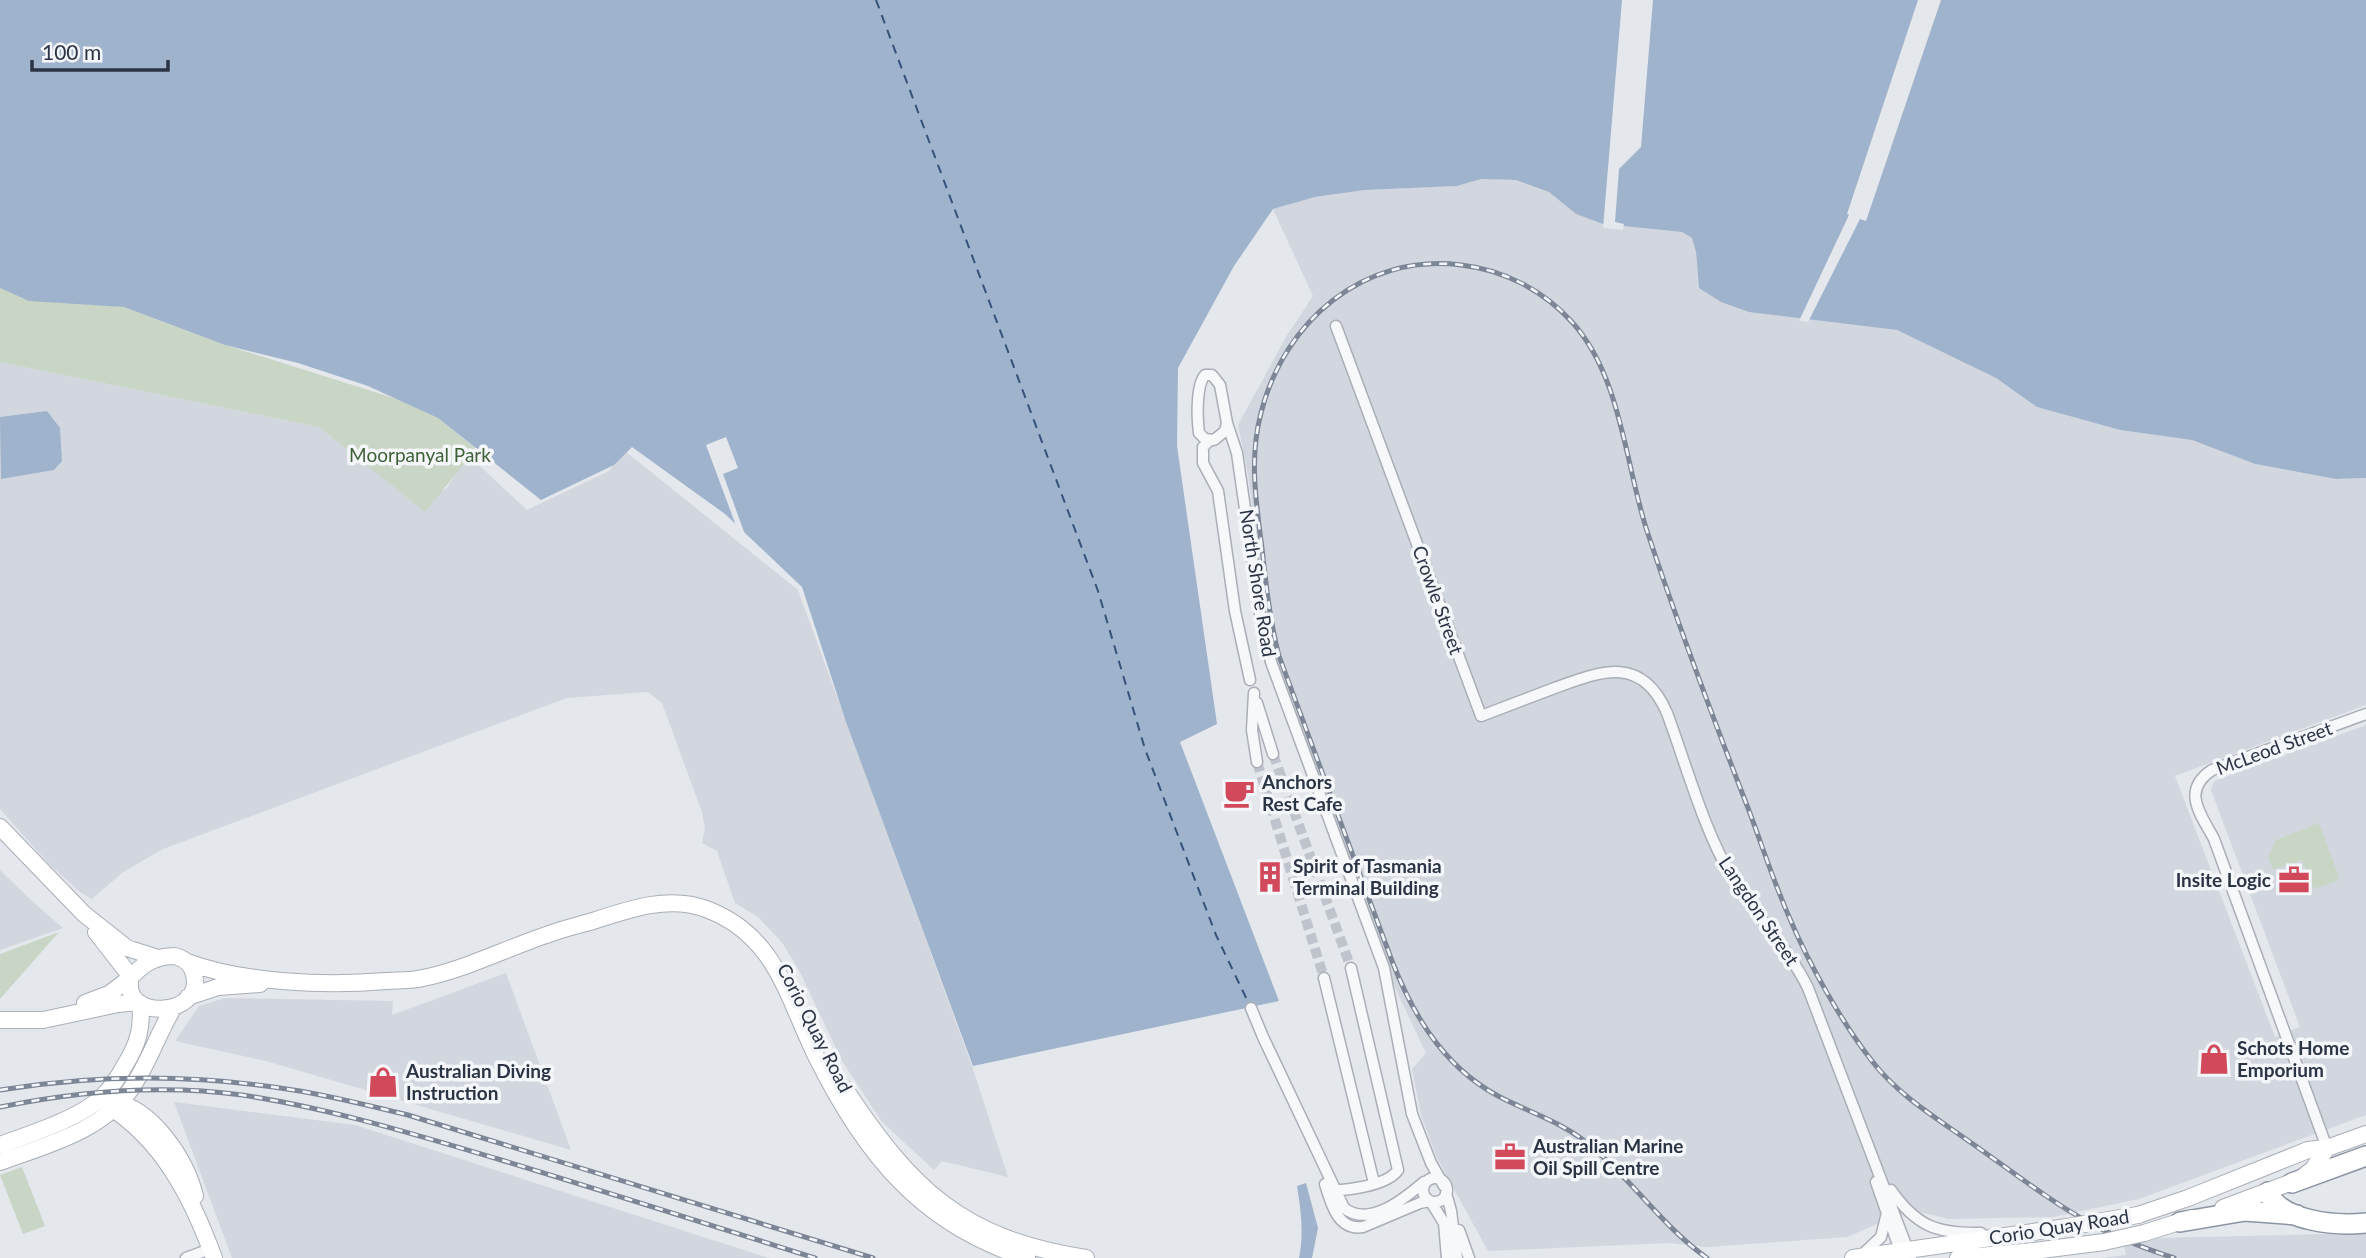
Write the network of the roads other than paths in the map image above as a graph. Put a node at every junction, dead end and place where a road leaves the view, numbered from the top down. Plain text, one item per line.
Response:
1 (1336, 326) dead end
2 (1227, 423) junction
3 (1210, 440) junction
4 (1240, 467) junction
5 (1641, 679) joint
6 (1250, 680) dead end
7 (2366, 714) edge
8 (1273, 754) tunnel mouth
9 (1257, 762) tunnel mouth
10 (0, 828) edge
11 (84, 914) junction
12 (158, 958) junction
13 (187, 962) junction
14 (1351, 968) tunnel mouth
15 (130, 977) junction
16 (1324, 978) tunnel mouth
17 (294, 981) junction
18 (181, 1002) junction
19 (139, 1003) junction
20 (1251, 1008) dead end
21 (0, 1011) edge
22 (0, 1020) edge
23 (99, 1100) junction
24 (118, 1106) junction
25 (2366, 1134) edge
26 (1419, 1137) junction
27 (0, 1145) edge
28 (2327, 1148) junction
29 (2366, 1156) edge
30 (0, 1162) edge
31 (2259, 1169) junction
32 (1877, 1172) junction
33 (1425, 1182) junction
34 (1374, 1183) junction
35 (2292, 1183) junction
36 (1445, 1189) junction
37 (1331, 1190) junction
38 (2268, 1192) junction
39 (1431, 1202) junction
40 (942, 1211) junction
41 (1451, 1211) junction
42 (1887, 1212) junction
43 (2297, 1215) junction
44 (2180, 1222) junction
45 (2366, 1223) edge
46 (2030, 1233) junction
47 (1446, 1252) edge
48 (212, 1253) edge
49 (1906, 1254) edge
50 (1856, 1257) edge
51 (186, 1258) edge
52 (1027, 1258) edge
53 (1086, 1258) edge
54 (1435, 1258) edge
55 (1457, 1258) edge
56 (1469, 1258) edge
57 (1958, 1258) edge

1 - 5 street, Crowle Street
2 - 3 street
2 - 3 street, North Shore Road
2 - 4 street, North Shore Road
3 - 4 street
3 - 6 street
4 - 26 street, North Shore Road
5 - 32 street, Langdon Street
7 - 28 street, McLeod Street
8 - 9 street
10 - 11 main road
11 - 12 main road
11 - 15 main road
12 - 13 main road
12 - 15 main road
13 - 17 main road, Corio Quay Road
13 - 18 main road
14 - 34 street
15 - 19 main road
15 - 21 main road
16 - 34 street
17 - 18 main road, Corio Quay Road
17 - 40 main road, Corio Quay Road
18 - 19 main road
18 - 24 main road
19 - 22 main road
19 - 23 main road
20 - 37 street
23 - 24 main road
23 - 27 main road
24 - 30 main road
24 - 48 main road
25 - 28 main road, Corio Quay Road
26 - 33 street, North Shore Road
26 - 36 street, North Shore Road
28 - 31 main road, Corio Quay Road
28 - 35 main road, Corio Quay Road
29 - 35 highway
31 - 38 main road
31 - 46 main road, Corio Quay Road, bridge
32 - 42 street, Langdon Street
32 - 46 street
32 - 49 street, Langdon Street
33 - 36 street
33 - 37 street
33 - 39 street, North Shore Road
34 - 37 street
35 - 38 main road, Corio Quay Road
36 - 39 street
36 - 41 street, North Shore Road
37 - 39 street
38 - 43 highway
38 - 44 main road, Corio Quay Road
39 - 47 street, North Shore Road
40 - 52 main road, Corio Quay Road
40 - 53 main road, Corio Quay Road
41 - 55 street, North Shore Road
41 - 56 street, North Shore Road
42 - 49 street, Langdon Street
42 - 50 street
43 - 44 highway
43 - 45 highway
44 - 57 main road, Corio Quay Road, bridge
46 - 49 main road, Corio Quay Road
47 - 54 street
48 - 51 street
49 - 50 main road, Corio Quay Road

